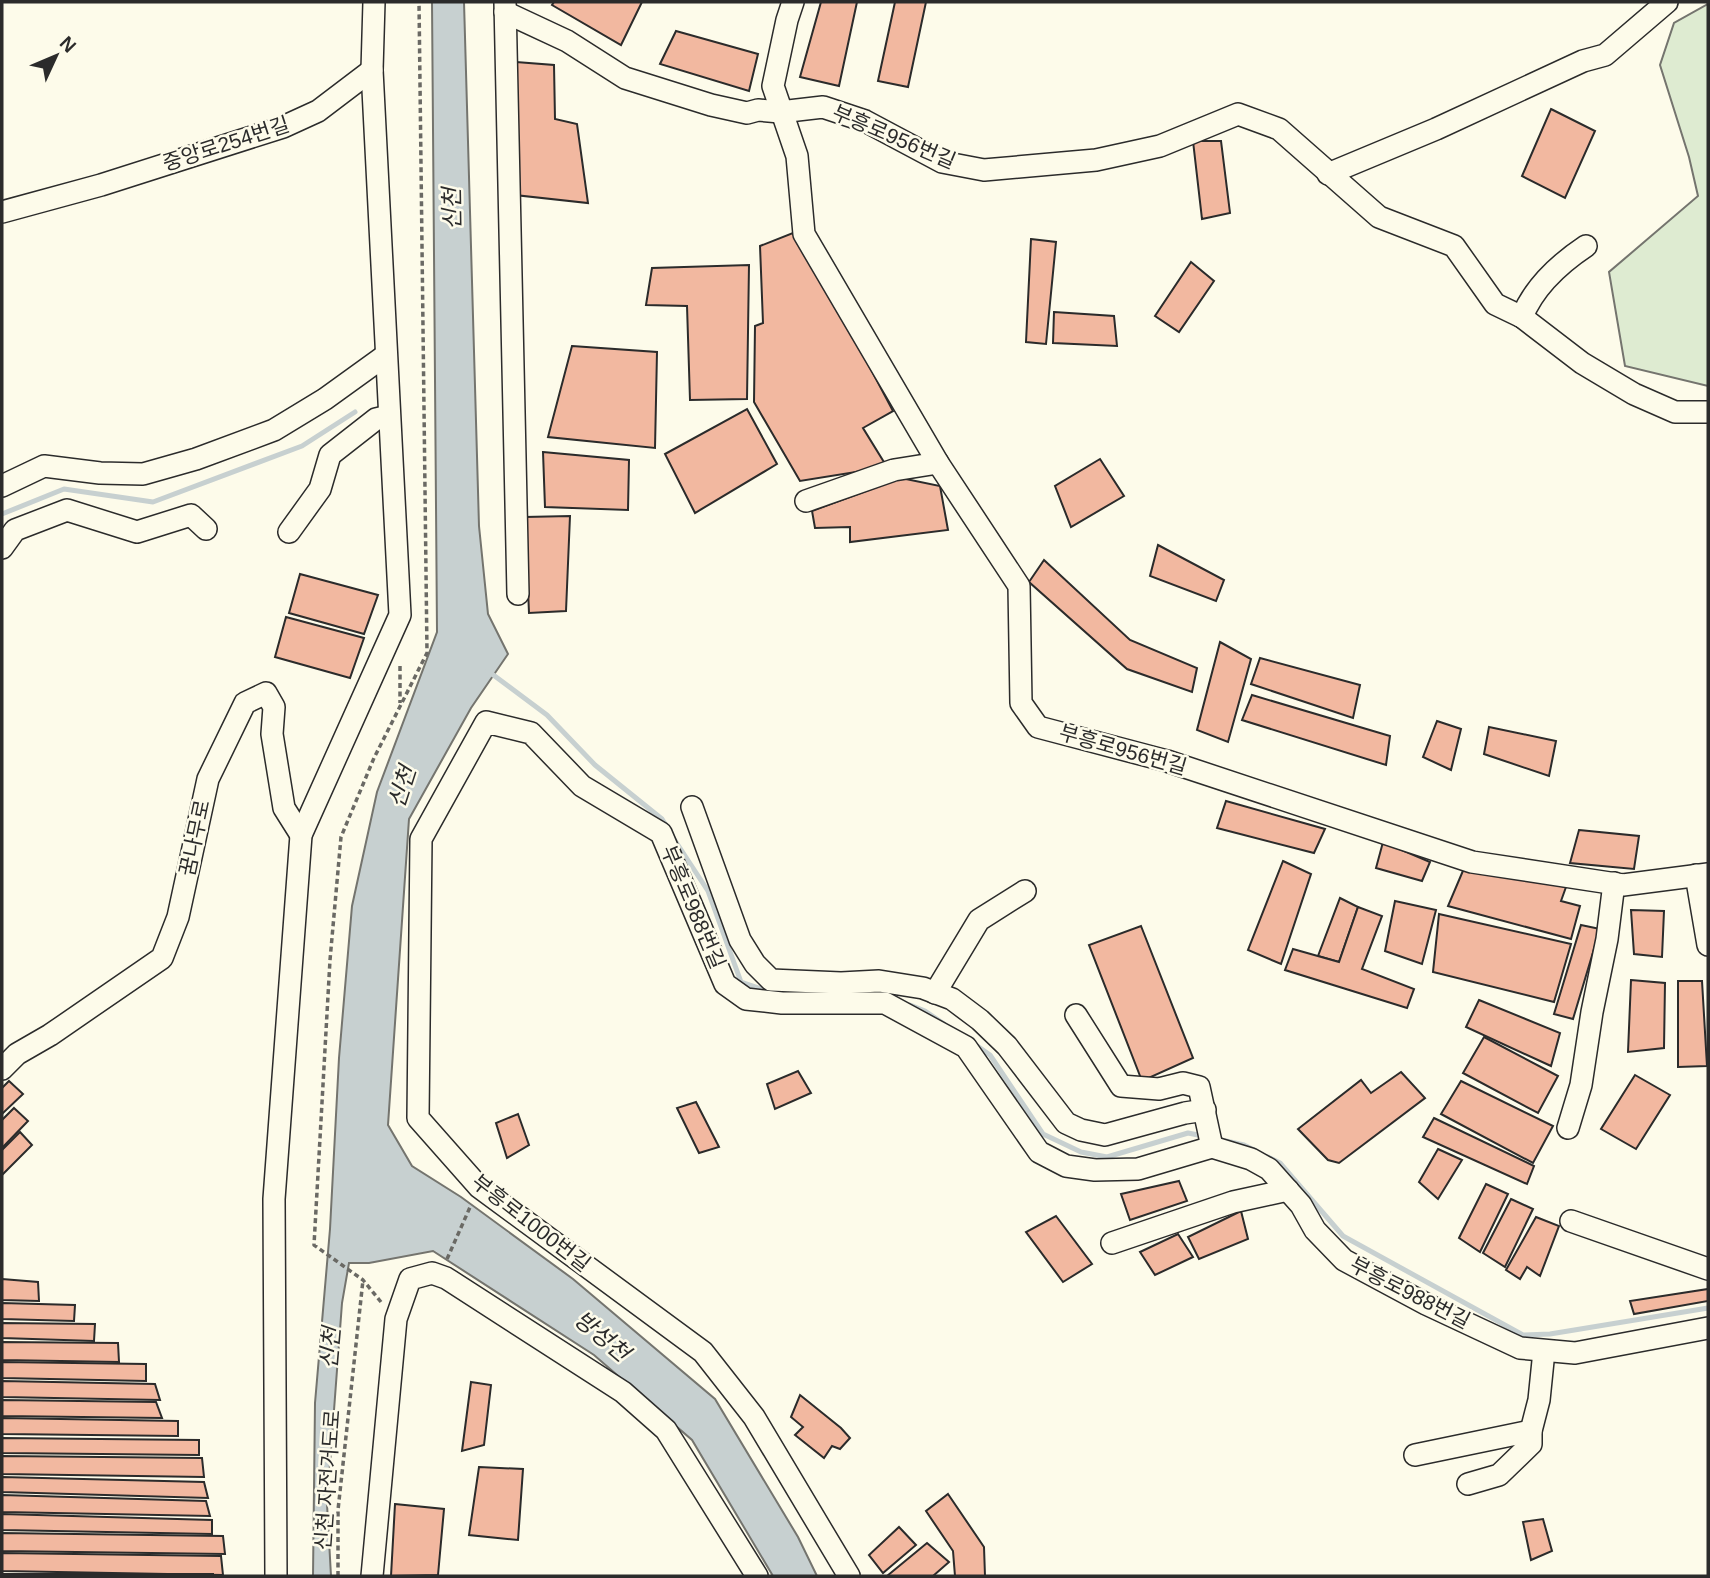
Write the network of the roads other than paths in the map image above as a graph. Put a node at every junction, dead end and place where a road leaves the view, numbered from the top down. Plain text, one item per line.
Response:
1 (374, 2) edge
2 (793, 2) edge
3 (1662, 6) edge
4 (505, 7) edge
5 (372, 70) junction
6 (780, 112) junction
7 (1328, 174) junction
8 (2, 212) edge
9 (1586, 246) dead end
10 (1522, 317) junction
11 (386, 355) junction
12 (1708, 412) edge
13 (389, 416) junction
14 (938, 463) junction
15 (2, 486) edge
16 (806, 501) dead end
17 (206, 529) dead end
18 (289, 532) dead end
19 (2, 548) edge
20 (519, 594) dead end
21 (486, 722) joint
22 (692, 807) dead end
23 (301, 835) junction
24 (1702, 875) edge
25 (1614, 883) junction
26 (1026, 891) dead end
27 (1708, 945) edge
28 (935, 993) junction
29 (1076, 1016) dead end
30 (2, 1069) edge
31 (1205, 1110) junction
32 (1568, 1128) dead end
33 (1212, 1147) junction
34 (1288, 1190) junction
35 (1571, 1221) dead end
36 (1112, 1243) dead end
37 (1708, 1269) edge
38 (1708, 1328) edge
39 (1544, 1351) junction
40 (1531, 1430) junction
41 (1415, 1455) dead end
42 (1468, 1484) dead end
43 (276, 1576) edge
44 (372, 1576) edge
45 (757, 1576) edge
46 (849, 1576) edge

1 - 5 street
2 - 6 street
3 - 7 street
4 - 6 street, 부흥로956번길
4 - 20 street
5 - 8 street, 중앙로254번길
5 - 11 street
6 - 7 street, 부흥로956번길
6 - 14 street, 부흥로956번길
7 - 10 street, 부흥로956번길
9 - 10 street
10 - 12 street, 부흥로956번길
11 - 13 street
11 - 15 street
13 - 18 street
13 - 23 street
14 - 16 street
14 - 25 street, 부흥로956번길
17 - 19 street
21 - 33 street, 부흥로988번길
21 - 46 street, 부흥로1000번길
22 - 28 street
23 - 30 street, 꿈나무로
23 - 43 street
24 - 25 street, 부흥로956번길
24 - 27 street
25 - 32 street
26 - 28 street
28 - 31 street
29 - 31 street
31 - 33 street
33 - 34 street, 부흥로988번길
34 - 36 street
34 - 39 street, 부흥로988번길
35 - 37 street
38 - 39 street, 부흥로988번길
39 - 40 street
40 - 41 street
40 - 42 street
44 - 45 street

